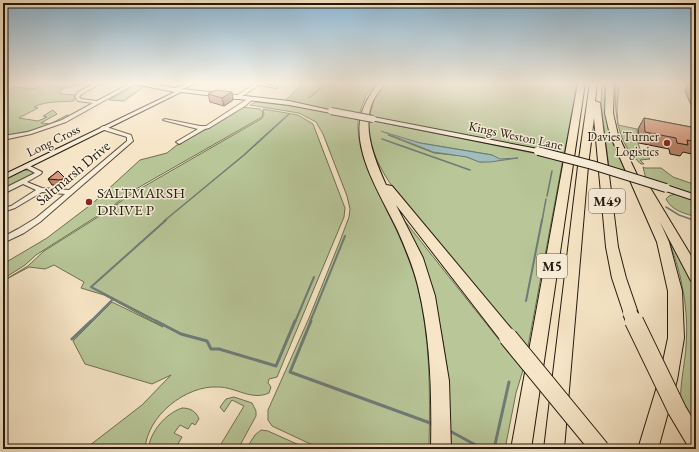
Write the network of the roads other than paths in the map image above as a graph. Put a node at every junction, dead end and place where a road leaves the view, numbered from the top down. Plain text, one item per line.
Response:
1 (96, 104) edge
2 (152, 104) edge
3 (243, 104) edge
4 (285, 104) edge
5 (368, 104) edge
6 (586, 104) edge
7 (588, 104) edge
8 (593, 104) edge
9 (609, 104) edge
10 (165, 120) dead end
11 (103, 128) junction
12 (203, 128) junction
13 (3, 138) edge
14 (179, 142) dead end
15 (619, 147) junction
16 (26, 166) junction
17 (377, 174) junction
18 (4, 176) edge
19 (23, 182) junction
20 (41, 190) junction
21 (3, 192) edge
22 (69, 192) junction
23 (696, 198) edge
24 (3, 210) edge
25 (3, 240) edge
26 (696, 277) edge
27 (696, 442) edge
28 (441, 449) edge
29 (522, 449) edge
30 (554, 449) edge
31 (600, 449) edge
32 (648, 449) edge

1 - 13 street
2 - 11 street, Long Cross
3 - 12 street
4 - 23 street, Kings Weston Lane, bridge
5 - 17 highway
6 - 29 highway, M5
7 - 30 highway, M5
8 - 27 highway, M49, bridge
9 - 15 highway
10 - 12 street
11 - 16 street, Long Cross
11 - 22 street, Saltmarsh Drive
12 - 14 street
15 - 26 highway
15 - 32 highway
16 - 18 street, Long Cross
16 - 19 street
17 - 28 highway
17 - 31 highway, bridge
19 - 20 street
19 - 21 street
20 - 22 street
20 - 24 street
22 - 25 street, Saltmarsh Drive

